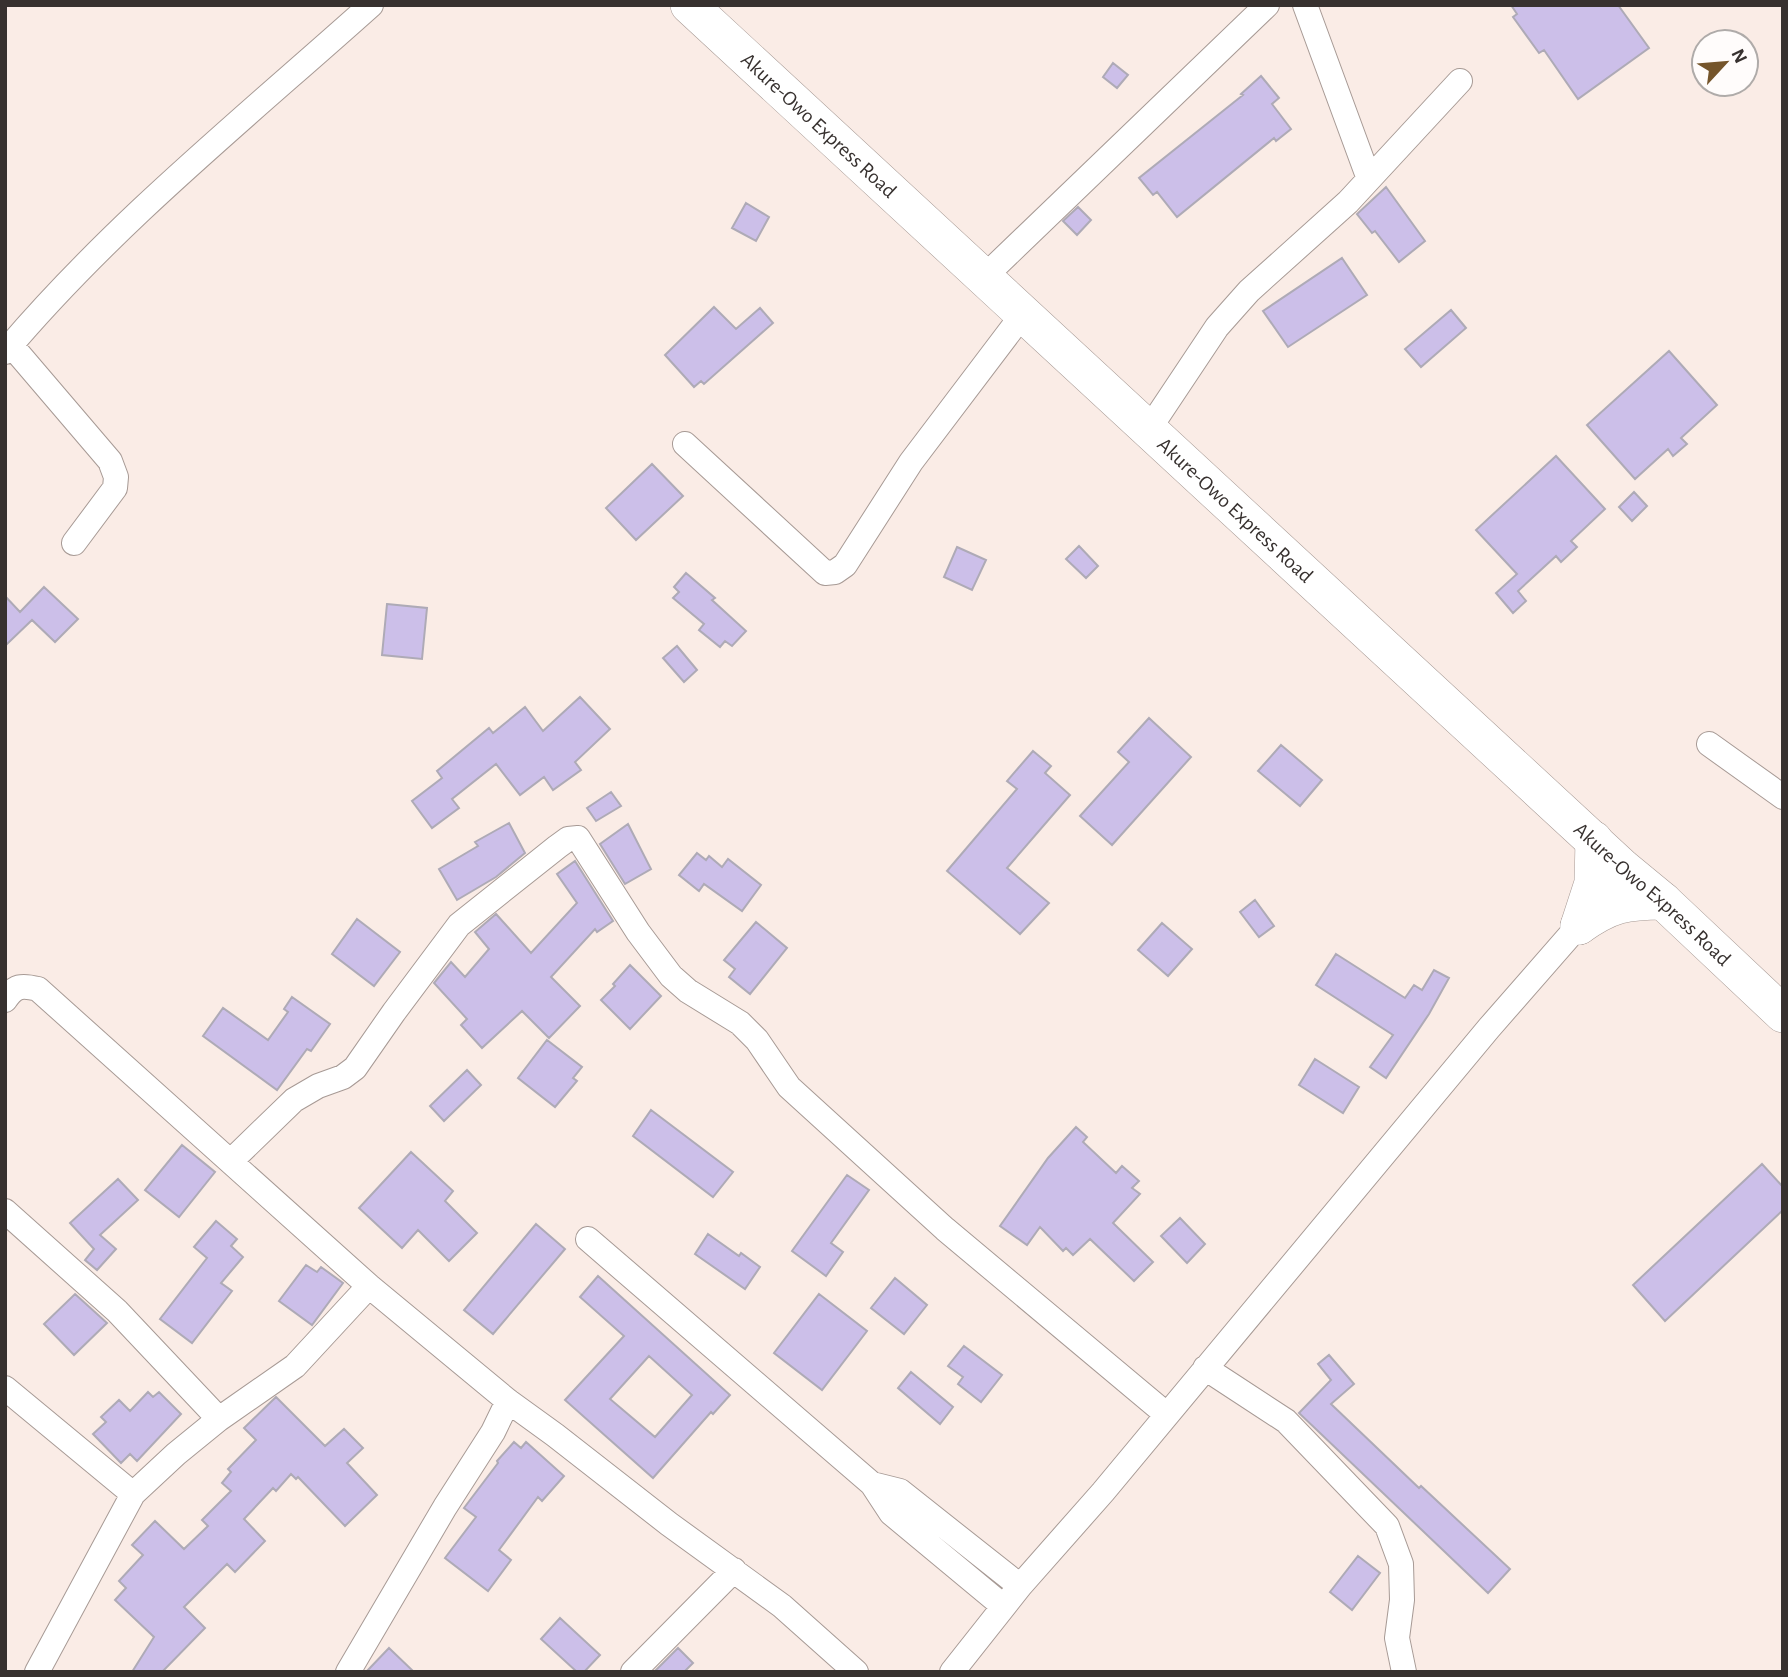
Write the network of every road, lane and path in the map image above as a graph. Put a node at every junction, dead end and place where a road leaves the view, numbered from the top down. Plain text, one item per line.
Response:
1 (371, 5) edge
2 (689, 5) edge
3 (1267, 5) edge
4 (1305, 5) edge
5 (1460, 81) dead end
6 (1369, 179) junction
7 (983, 278) junction
8 (1023, 314) junction
9 (8, 348) edge
10 (1149, 429) junction
11 (685, 444) dead end
12 (74, 543) dead end
13 (1709, 744) dead end
14 (1783, 797) edge
15 (1594, 840) junction
16 (1623, 868) junction
17 (1663, 901) junction
18 (1579, 926) junction
19 (5, 1000) edge
20 (1783, 1014) edge
21 (230, 1161) junction
22 (5, 1211) edge
23 (588, 1239) dead end
24 (369, 1286) junction
25 (1205, 1368) junction
26 (5, 1388) edge
27 (508, 1401) junction
28 (1166, 1414) junction
29 (219, 1419) junction
30 (872, 1484) junction
31 (133, 1494) junction
32 (734, 1570) junction
33 (1020, 1586) junction
34 (1003, 1606) junction
35 (37, 1672) edge
36 (348, 1672) edge
37 (633, 1672) edge
38 (856, 1672) edge
39 (952, 1672) edge
40 (1404, 1672) edge

1 - 9 street
2 - 7 highway, Akure-Owo Express Road
3 - 7 street
4 - 6 street
5 - 6 street
6 - 10 street
7 - 8 highway, Akure-Owo Express Road
8 - 10 highway, Akure-Owo Express Road
8 - 11 street
9 - 12 street
10 - 15 highway, Akure-Owo Express Road
13 - 14 street
15 - 16 highway, Akure-Owo Express Road
15 - 18 highway
16 - 17 highway, Akure-Owo Express Road
16 - 18 street
17 - 18 highway
17 - 20 highway, Akure-Owo Express Road
18 - 25 street
19 - 21 street
21 - 24 street
21 - 28 street
22 - 29 street
23 - 30 street
24 - 27 street
24 - 29 street
25 - 28 street
25 - 40 street
26 - 31 street
27 - 32 street
27 - 36 street
28 - 33 street
29 - 31 street
30 - 33 street
30 - 34 street
31 - 35 street
32 - 37 street
32 - 38 street
33 - 34 street
34 - 39 street

